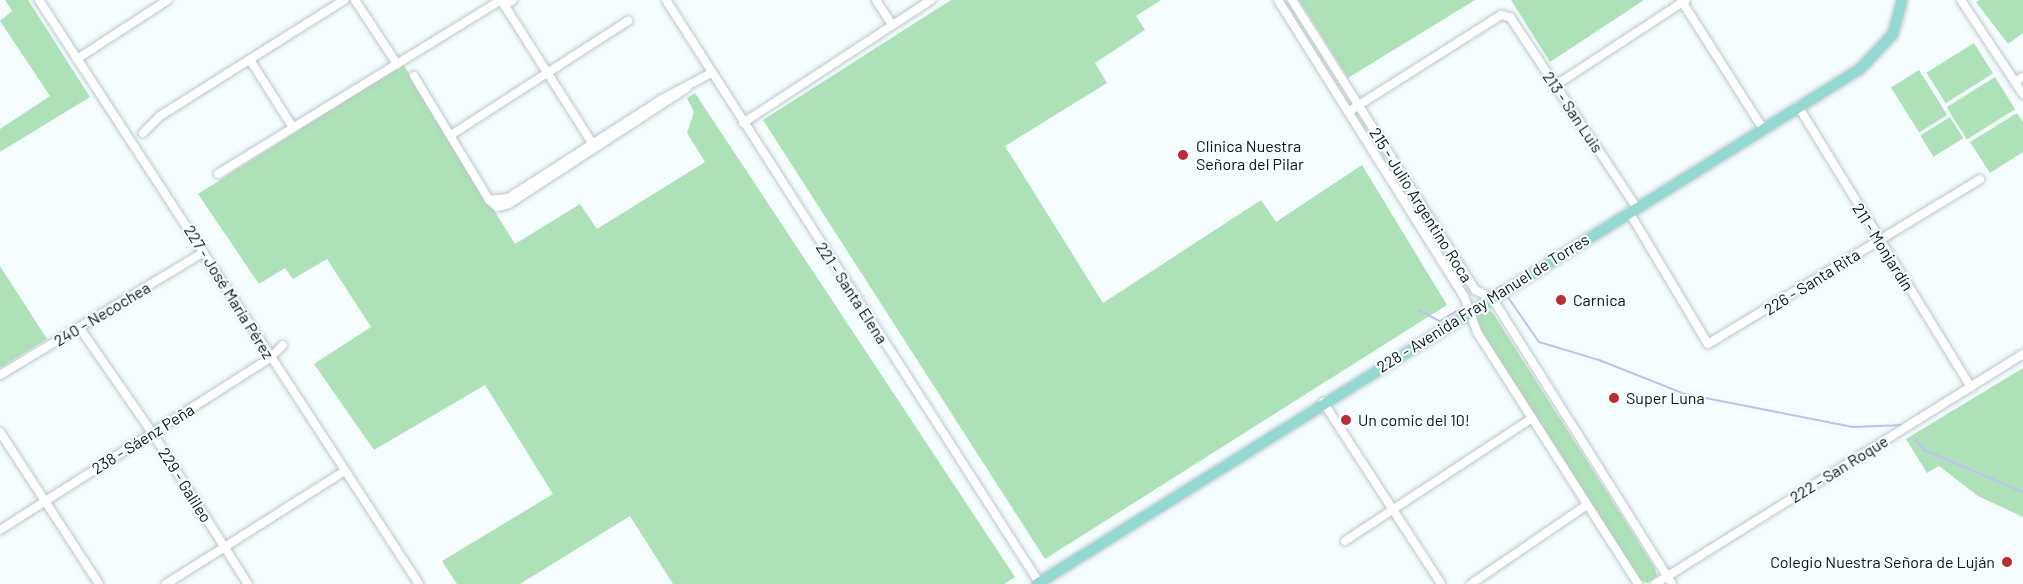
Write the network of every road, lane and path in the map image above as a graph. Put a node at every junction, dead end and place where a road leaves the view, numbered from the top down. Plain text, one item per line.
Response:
1 (39, 0) edge
2 (168, 0) edge
3 (344, 0) edge
4 (355, 0) edge
5 (513, 0) edge
6 (666, 0) edge
7 (876, 0) edge
8 (931, 0) edge
9 (1278, 0) edge
10 (1292, 0) edge
11 (1902, 0) edge
12 (1961, 0) edge
13 (1683, 1) edge
14 (502, 2) edge
15 (628, 21) dead end
16 (892, 25) junction
17 (77, 58) junction
18 (250, 60) junction
19 (397, 64) junction
20 (548, 73) junction
21 (711, 73) junction
22 (414, 76) dead end
23 (2019, 79) edge
24 (1556, 85) junction
25 (2023, 94) edge
26 (1358, 105) junction
27 (1798, 106) junction
28 (1348, 112) junction
29 (743, 123) junction
30 (292, 126) junction
31 (1762, 127) junction
32 (143, 133) dead end
33 (451, 135) junction
34 (594, 146) junction
35 (218, 174) dead end
36 (1980, 179) dead end
37 (1633, 209) junction
38 (1878, 242) junction
39 (204, 252) junction
40 (1492, 298) junction
41 (1468, 312) junction
42 (79, 327) junction
43 (1704, 343) joint
44 (283, 345) dead end
45 (2023, 354) edge
46 (270, 358) junction
47 (0, 375) edge
48 (1971, 387) junction
49 (1323, 402) junction
50 (1532, 418) junction
51 (0, 432) edge
52 (153, 434) junction
53 (345, 471) junction
54 (45, 501) junction
55 (1587, 505) junction
56 (1394, 510) junction
57 (0, 530) edge
58 (1345, 541) dead end
59 (224, 547) junction
60 (1670, 580) edge
61 (99, 584) edge
62 (165, 584) edge
63 (248, 584) edge
64 (419, 584) edge
65 (1039, 584) edge
66 (1441, 584) edge
67 (1471, 584) edge
68 (1638, 584) edge
69 (1655, 584) edge

1 - 17 street, 227 - José María Pérez
2 - 17 street
3 - 18 street
4 - 19 street
5 - 14 street
6 - 21 street, 221 - Santa Elena
7 - 16 street
8 - 16 street
9 - 28 street, 215 - Julio Argentino Roca
10 - 26 street, 215 - Julio Argentino Roca
11 - 27 main road, 228 - Avenida Fray Manuel de Torres
12 - 23 street
13 - 24 street
13 - 31 street
14 - 19 street
14 - 20 street
15 - 20 street
16 - 29 street
17 - 39 street, 227 - José María Pérez
18 - 30 street
18 - 32 street
19 - 30 street
20 - 33 street
20 - 34 street
21 - 29 street, 221 - Santa Elena
21 - 34 street
22 - 33 street
23 - 25 street
24 - 26 street, 213 - San Luis
24 - 37 street, 213 - San Luis
26 - 28 street
26 - 40 street, 215 - Julio Argentino Roca
27 - 31 main road, 228 - Avenida Fray Manuel de Torres
27 - 38 street, 211 - Monjardín
28 - 41 street, 215 - Julio Argentino Roca
29 - 65 street, 221 - Santa Elena
30 - 35 street
31 - 37 main road, 228 - Avenida Fray Manuel de Torres
33 - 34 street
36 - 38 street, 226 - Santa Rita
37 - 40 main road, 228 - Avenida Fray Manuel de Torres
37 - 43 street, 213 - San Luis
38 - 43 street, 226 - Santa Rita
38 - 48 street, 211 - Monjardín
39 - 42 street, 240 - Necochea
39 - 46 street, 227 - José María Pérez
40 - 41 main road, 228 - Avenida Fray Manuel de Torres
40 - 60 street, 215 - Julio Argentino Roca
41 - 49 main road, 228 - Avenida Fray Manuel de Torres
41 - 50 street, 215 - Julio Argentino Roca
42 - 47 street, 240 - Necochea
42 - 52 street, 229 - Galileo
44 - 46 street, 238 - Sáenz Peña
45 - 48 street, 222 - San Roque
46 - 52 street, 238 - Sáenz Peña
46 - 53 street, 227 - José María Pérez
48 - 60 street, 222 - San Roque
49 - 56 street
49 - 65 main road, 228 - Avenida Fray Manuel de Torres
50 - 55 street, 215 - Julio Argentino Roca
50 - 56 street
51 - 54 street
52 - 54 street, 238 - Sáenz Peña
52 - 59 street, 229 - Galileo
53 - 59 street
53 - 64 street, 227 - José María Pérez
54 - 57 street, 238 - Sáenz Peña
54 - 61 street
55 - 67 street
55 - 68 street, 215 - Julio Argentino Roca
56 - 58 street
56 - 66 street
59 - 62 street
59 - 63 street, 229 - Galileo
60 - 69 street, 222 - San Roque

